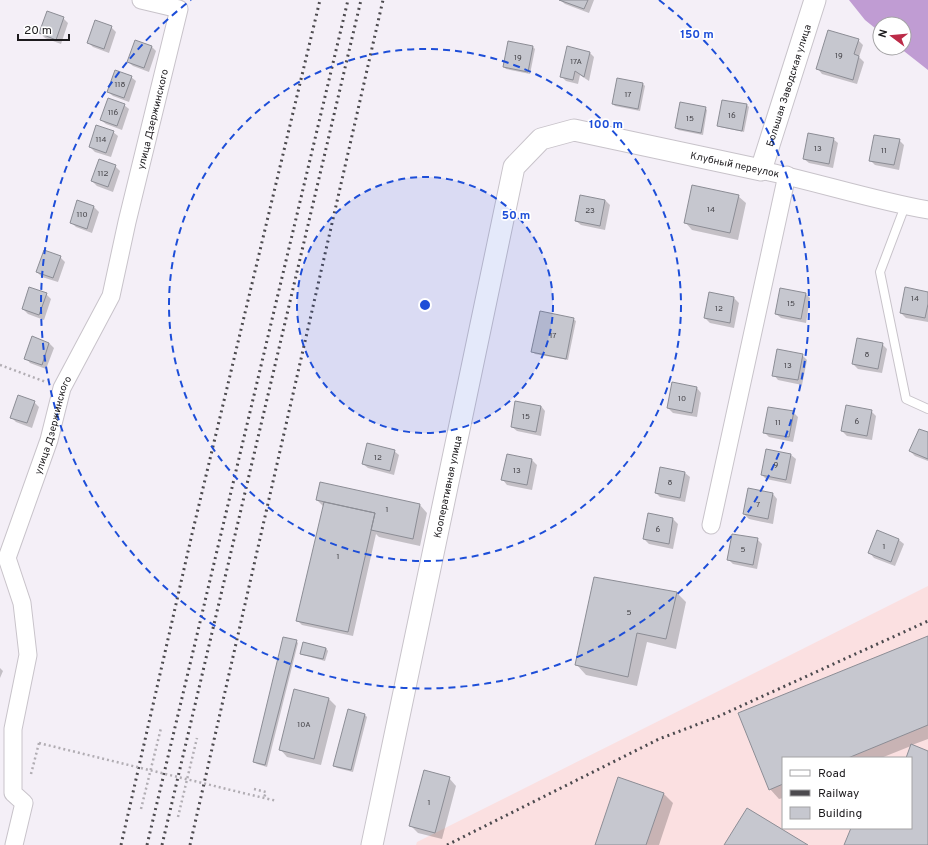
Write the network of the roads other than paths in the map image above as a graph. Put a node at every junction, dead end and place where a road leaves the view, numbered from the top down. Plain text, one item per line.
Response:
1 (141, 0) edge
2 (814, 0) edge
3 (541, 139) joint
4 (761, 170) junction
5 (787, 175) junction
6 (905, 206) junction
7 (928, 210) edge
8 (928, 409) edge
9 (711, 525) dead end
10 (6, 728) edge
11 (14, 845) edge
12 (372, 845) edge

1 - 10 street, улица Дзержинского
2 - 4 street, Большая Заводская улица
3 - 4 street, Клубный переулок
3 - 12 street, Кооперативная улица
4 - 5 street, Клубный переулок
5 - 6 street, Клубный переулок
5 - 9 street
6 - 7 street, Клубный переулок
6 - 8 lane
10 - 11 street, улица Дзержинского

